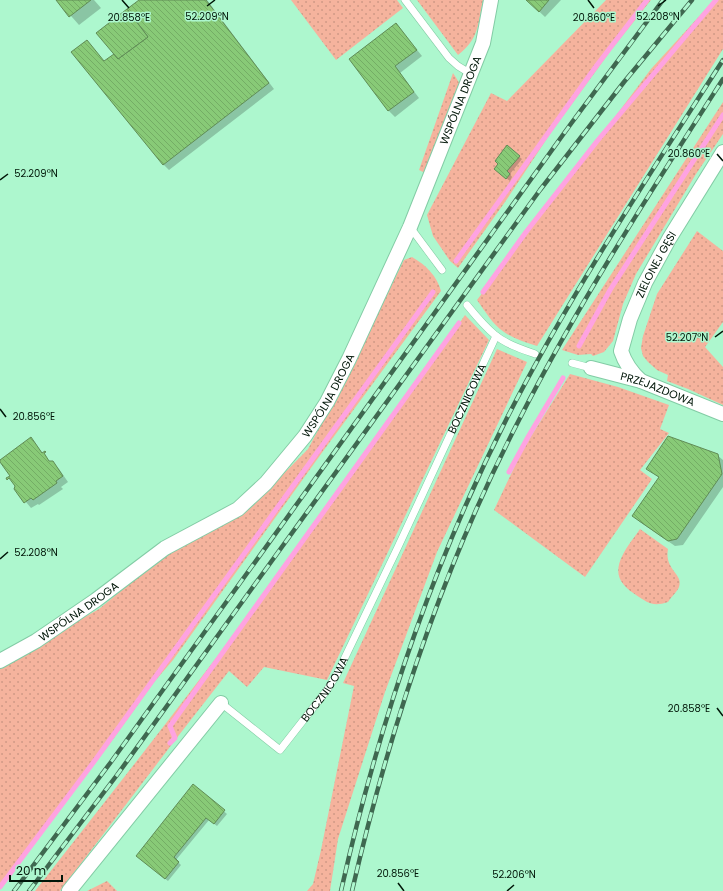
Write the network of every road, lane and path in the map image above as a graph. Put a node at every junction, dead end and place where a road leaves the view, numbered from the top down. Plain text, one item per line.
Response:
1 (405, 0) edge
2 (491, 0) edge
3 (471, 74) junction
4 (723, 152) edge
5 (410, 227) junction
6 (442, 270) dead end
7 (467, 305) dead end
8 (496, 336) junction
9 (534, 354) dead end
10 (572, 363) dead end
11 (591, 368) joint
12 (641, 381) junction
13 (723, 414) edge
14 (0, 661) edge
15 (221, 703) joint
16 (69, 891) edge

1 - 3 lane
2 - 3 street, WSPÓLNA DROGA
3 - 5 street, WSPÓLNA DROGA
4 - 12 street, ZIELONEJ GĘSI
5 - 6 lane
5 - 14 street, WSPÓLNA DROGA
7 - 8 lane
8 - 9 lane
8 - 15 lane, BOCZNICOWA
10 - 11 lane
11 - 12 street, PRZEJAZDOWA
12 - 13 street, PRZEJAZDOWA
15 - 16 street, BOCZNICOWA

